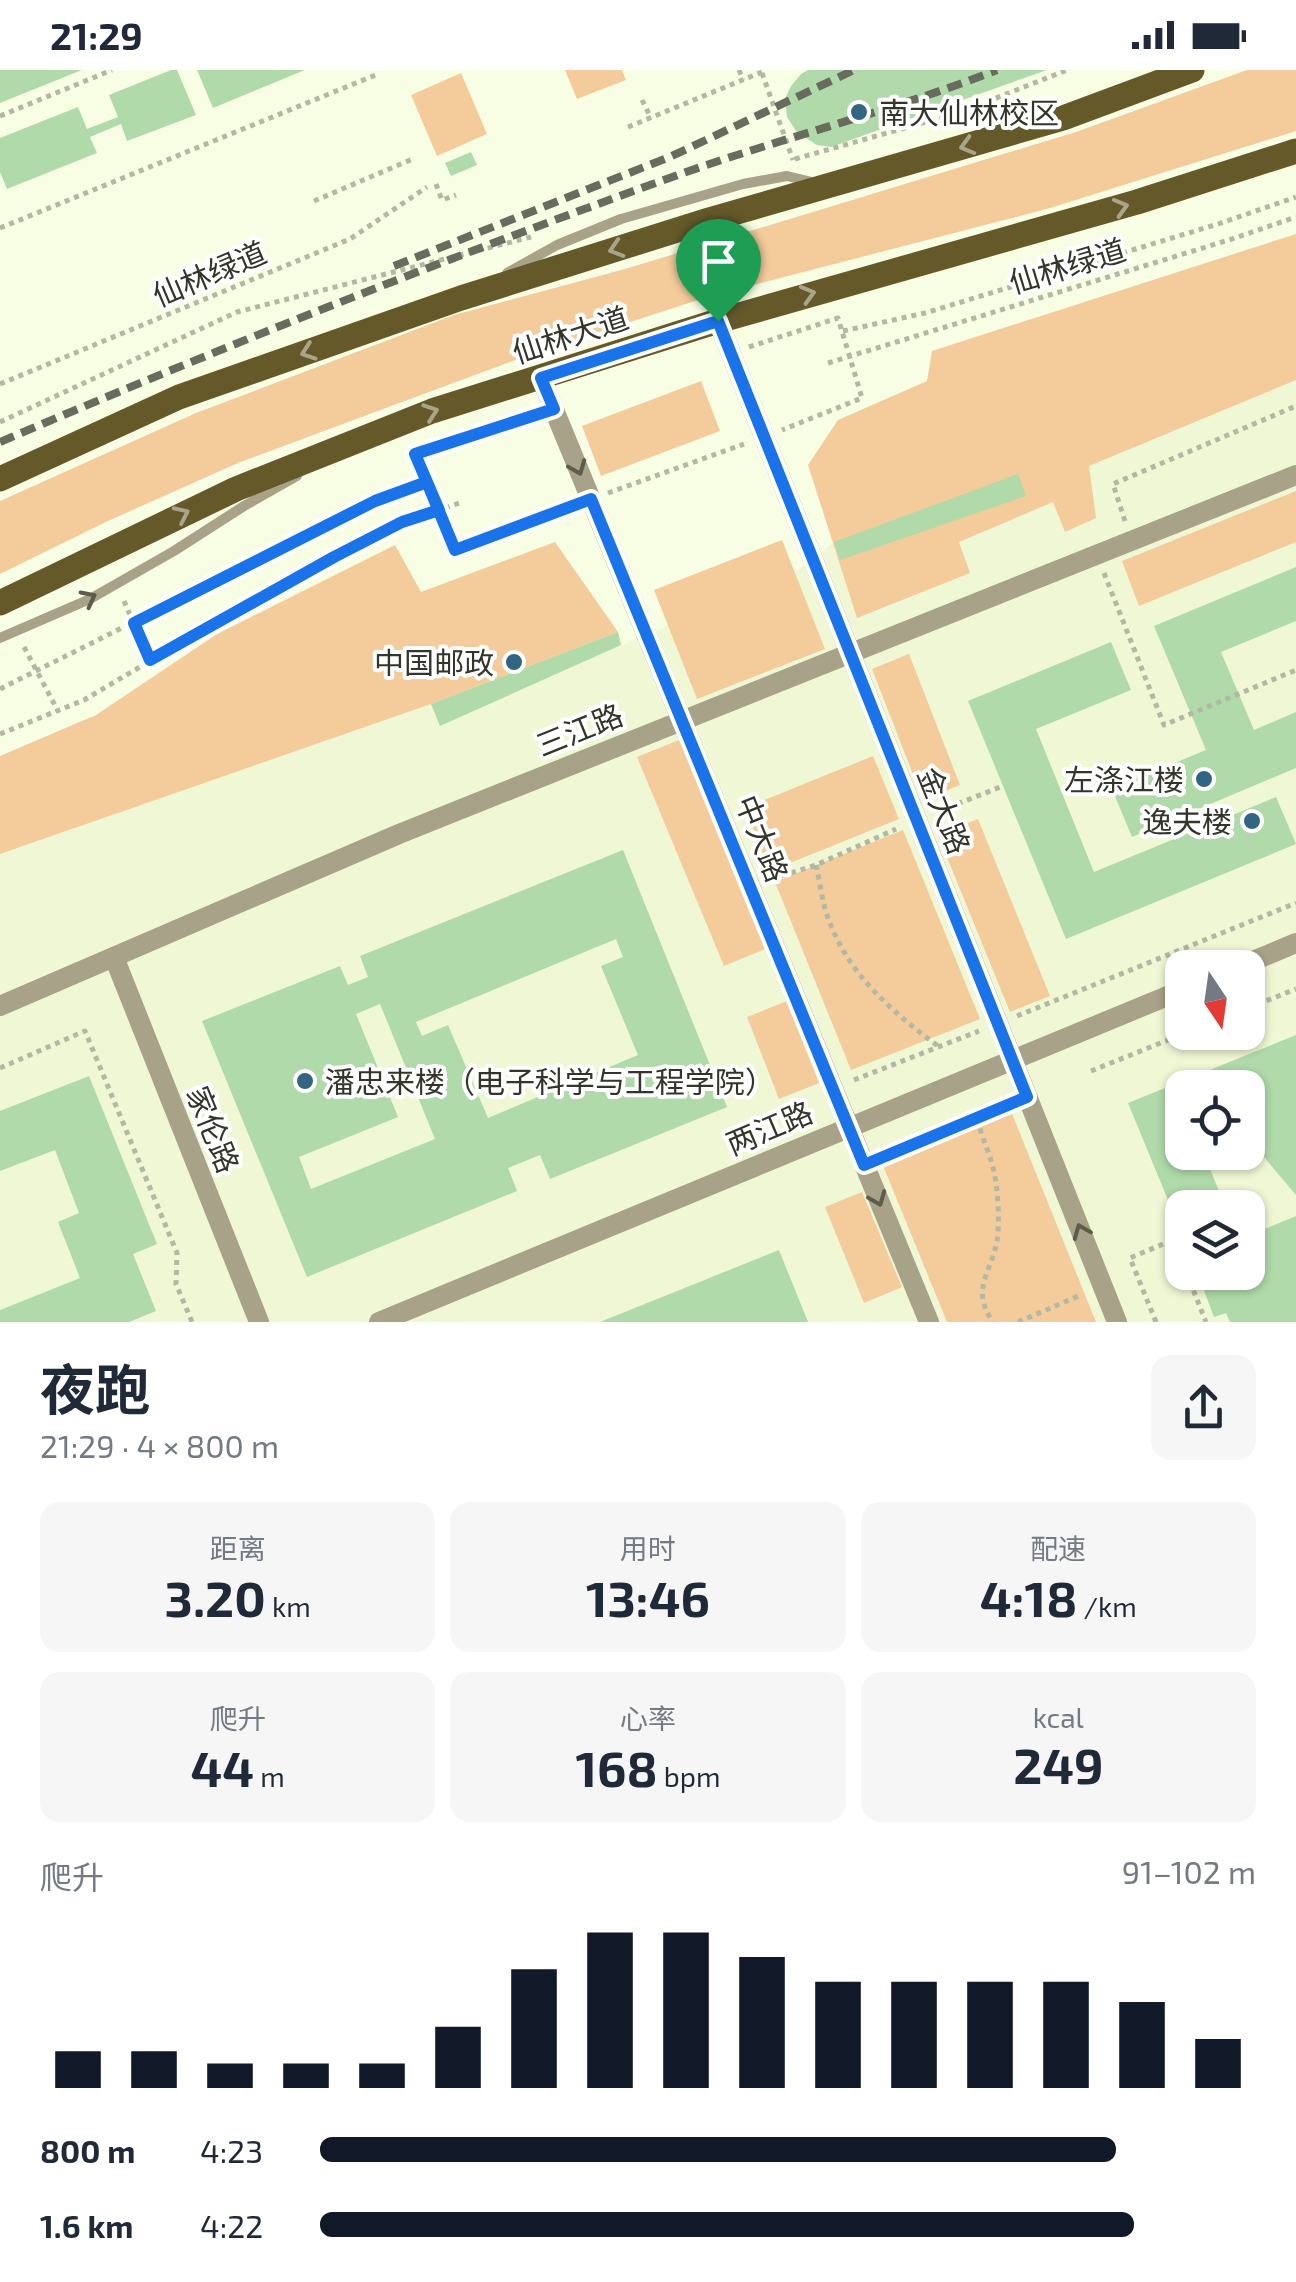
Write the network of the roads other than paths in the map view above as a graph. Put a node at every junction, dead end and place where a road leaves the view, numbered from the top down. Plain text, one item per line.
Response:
1 (1192, 70) edge
2 (1296, 151) edge
3 (718, 321) junction
4 (541, 378) junction
5 (340, 447) junction
6 (1296, 475) edge
7 (0, 479) edge
8 (0, 603) edge
9 (0, 638) edge
10 (850, 653) junction
11 (682, 720) junction
12 (1296, 943) edge
13 (1265, 956) edge
14 (114, 958) junction
15 (1165, 997) edge
16 (0, 1006) edge
17 (1012, 1059) junction
18 (849, 1127) junction
19 (259, 1322) edge
20 (379, 1322) edge
21 (929, 1322) edge
22 (1117, 1322) edge

1 -> 7 main road
3 -> 2 main road, 仙林大道
3 - 4 main road, 仙林大道
3 - 10 street, 金大路
5 -> 4 main road, 仙林大道
4 -> 11 street, 中大路
8 -> 5 main road, 仙林大道
9 -> 5 lane
6 - 10 street, 三江路
10 - 11 street, 三江路
10 - 17 street, 金大路
11 - 14 street, 三江路
11 - 18 street, 中大路
12 - 13 street
14 - 16 street, 三江路
14 - 19 street, 家伦路
15 - 17 street, 两江路
17 - 18 street, 两江路
22 -> 17 street, 金大路
18 - 20 street, 两江路
18 -> 21 street, 中大路

